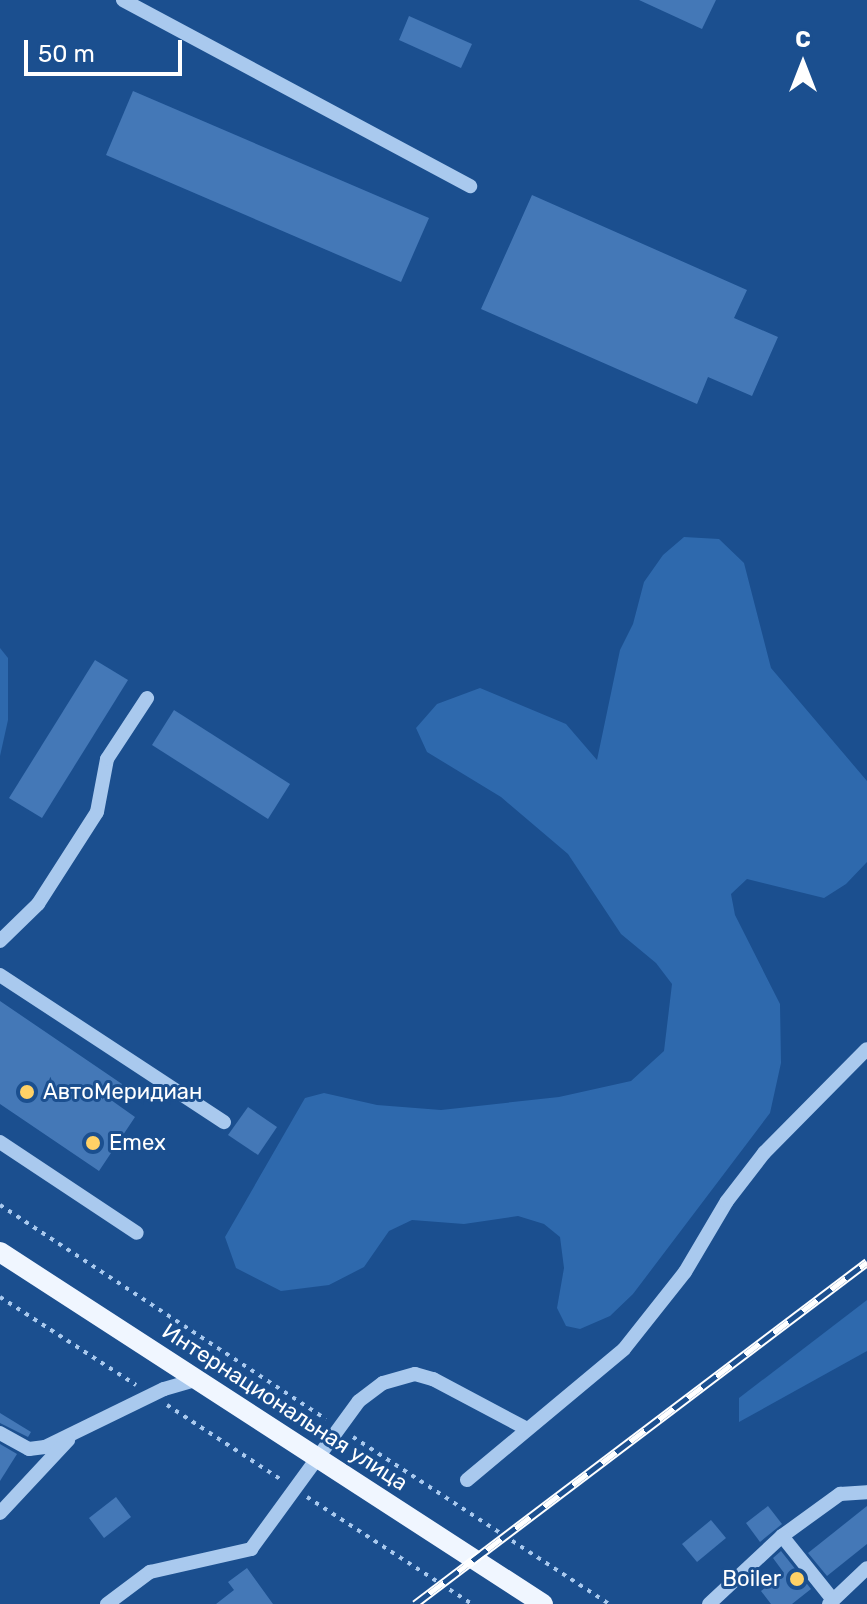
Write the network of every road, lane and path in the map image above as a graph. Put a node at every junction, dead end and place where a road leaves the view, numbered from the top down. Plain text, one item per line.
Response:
1 (123, 0) edge
2 (470, 186) dead end
3 (147, 698) dead end
4 (0, 941) edge
5 (0, 975) edge
6 (867, 1049) edge
7 (224, 1122) dead end
8 (0, 1142) edge
9 (0, 1205) edge
10 (137, 1233) dead end
11 (0, 1252) edge
12 (0, 1297) edge
13 (198, 1379) junction
14 (151, 1395) junction
15 (340, 1428) junction
16 (527, 1429) junction
17 (76, 1432) junction
18 (0, 1433) edge
19 (319, 1458) junction
20 (467, 1480) dead end
21 (296, 1489) junction
22 (867, 1492) edge
23 (0, 1513) edge
24 (782, 1536) junction
25 (867, 1568) edge
26 (831, 1602) edge
27 (107, 1604) edge
28 (472, 1604) edge
29 (543, 1604) edge
30 (609, 1604) edge
31 (709, 1604) edge

1 - 2 lane
3 - 4 lane
5 - 7 lane
6 - 16 lane
8 - 10 lane
9 - 15 path
11 - 13 main road, Интернациональная улица
12 - 14 path
13 - 14 lane
13 - 19 main road, Интернациональная улица
14 - 17 lane
14 - 21 path
15 - 16 lane
15 - 19 lane
15 - 30 path
16 - 20 lane
17 - 18 lane
17 - 23 lane
19 - 21 lane
19 - 29 main road, Интернациональная улица
21 - 27 lane
21 - 28 path
22 - 24 lane
24 - 26 lane
24 - 31 lane
25 - 26 lane

